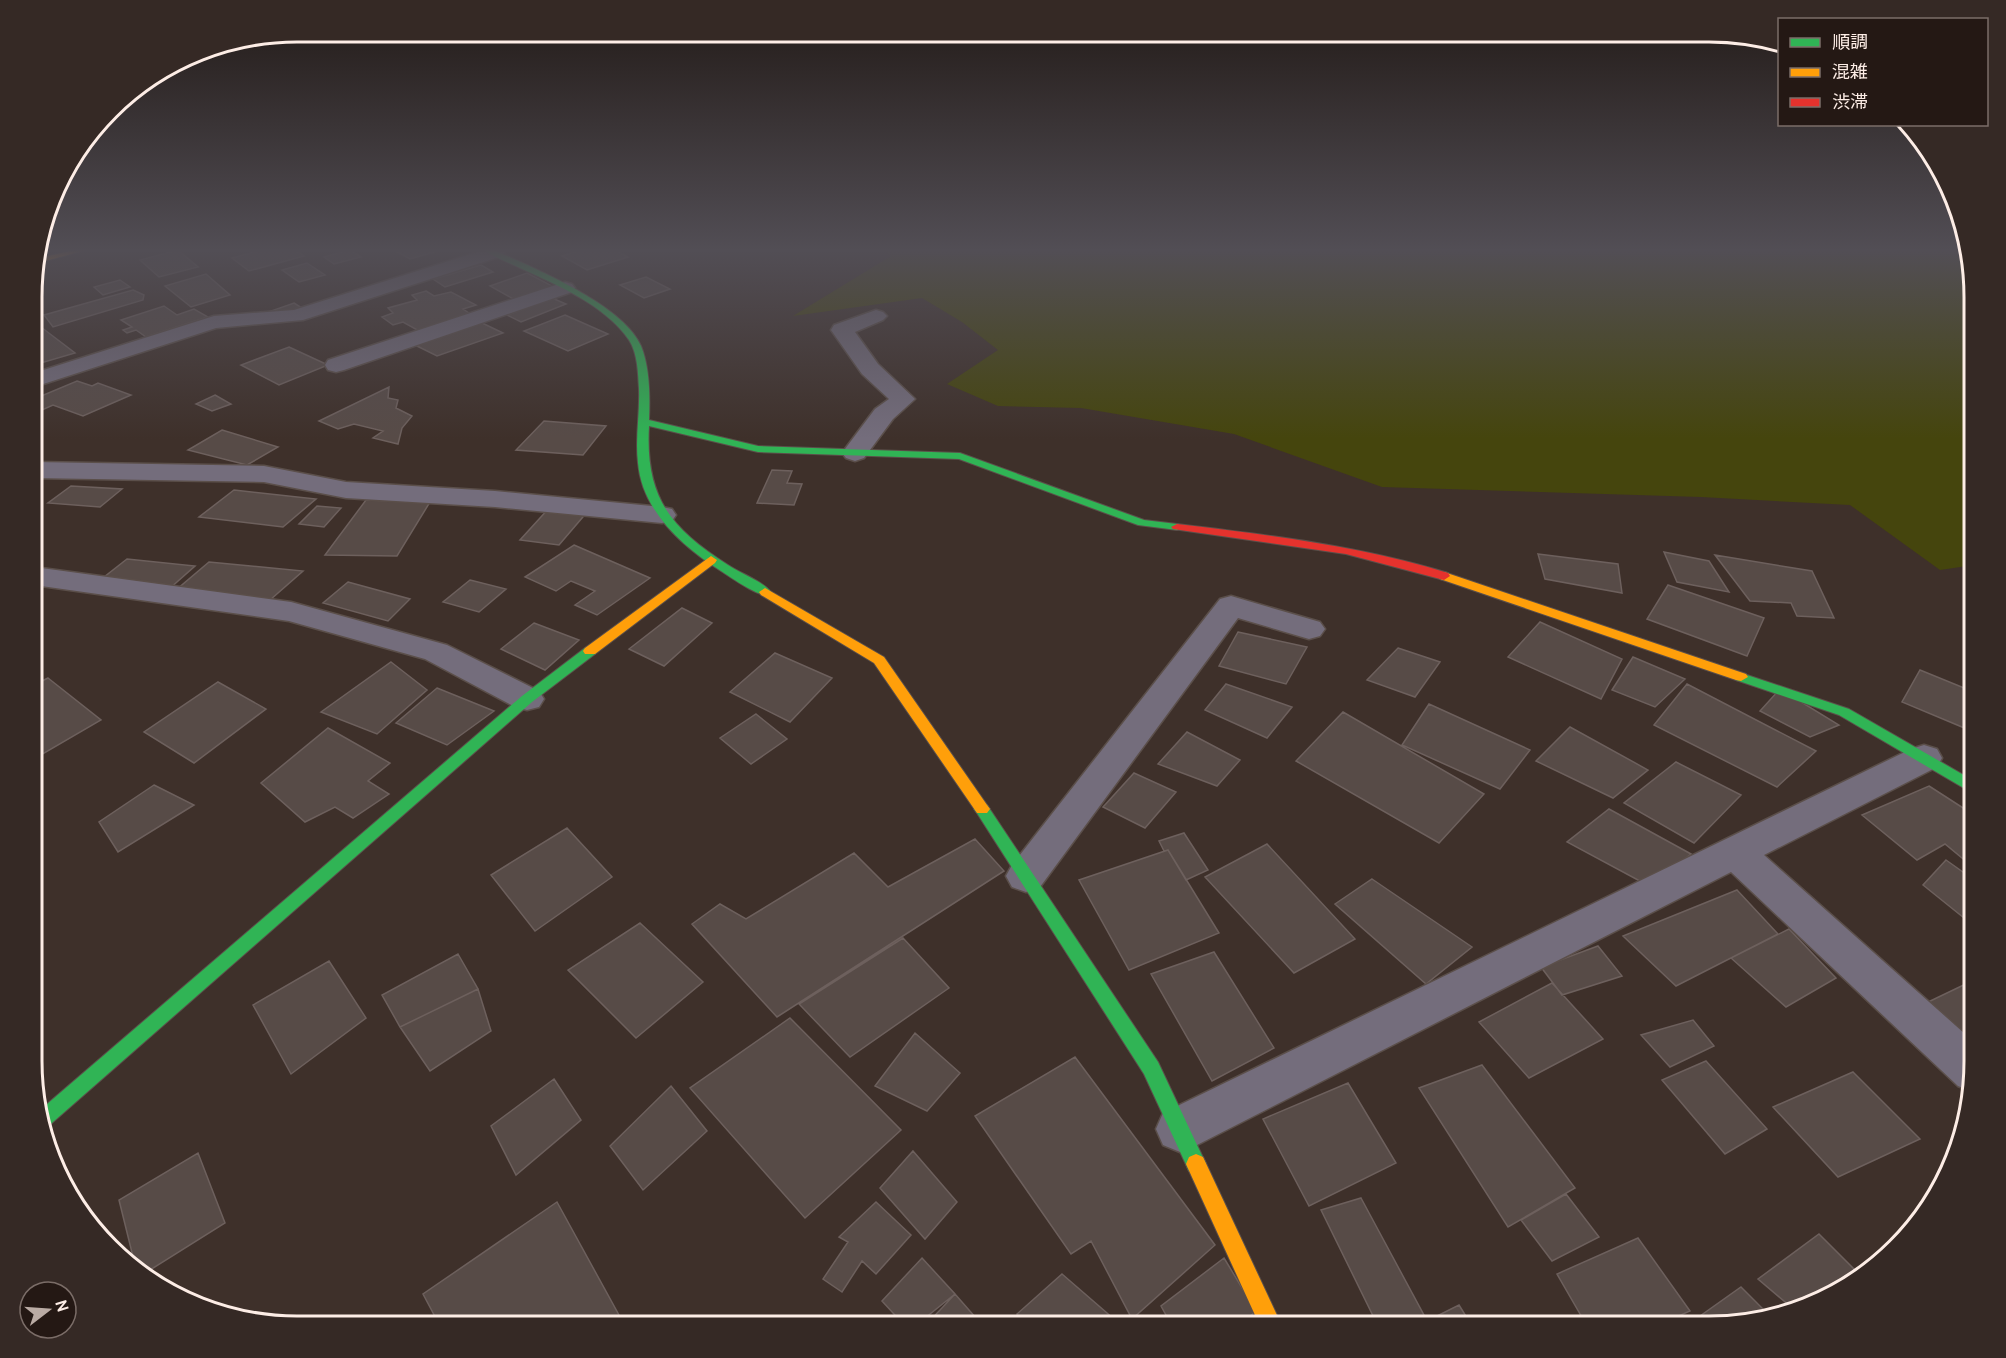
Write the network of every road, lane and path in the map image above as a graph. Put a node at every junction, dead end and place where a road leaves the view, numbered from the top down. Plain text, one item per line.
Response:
1 (307, 312) edge
2 (493, 312) edge
3 (606, 312) edge
4 (876, 316) dead end
5 (336, 366) dead end
6 (42, 377) edge
7 (645, 422) junction
8 (855, 453) junction
9 (42, 470) edge
10 (662, 515) junction
11 (711, 560) junction
12 (42, 577) edge
13 (1309, 629) dead end
14 (527, 699) junction
15 (1924, 758) junction
16 (1964, 782) edge
17 (1736, 853) junction
18 (1026, 876) junction
19 (1964, 1062) edge
20 (48, 1116) edge
21 (1180, 1129) junction
22 (1260, 1316) edge

1 - 6 street
2 - 5 street
3 - 7 street
4 - 8 street
7 - 8 street
7 - 10 street
8 - 15 street
9 - 10 street
10 - 11 street
11 - 14 street
11 - 18 street
12 - 14 street
13 - 18 street
14 - 20 street
15 - 16 street
15 - 17 street
17 - 19 street
17 - 21 street
18 - 21 street
21 - 22 street

